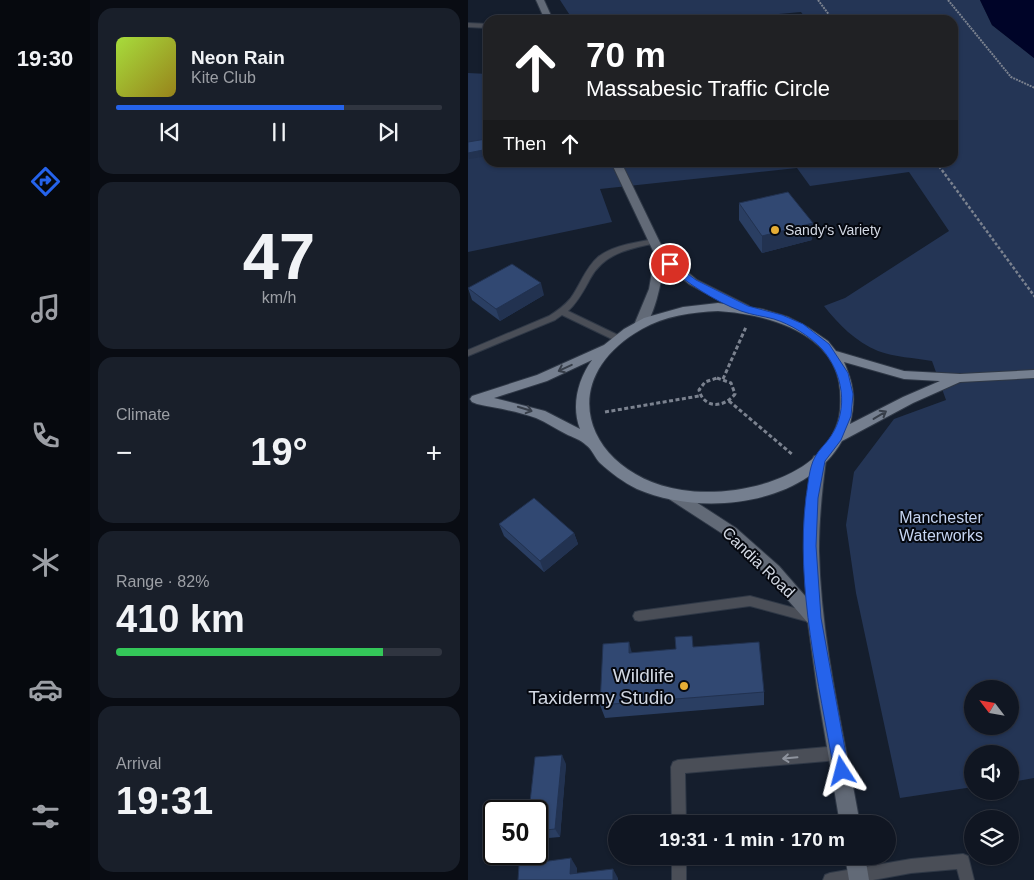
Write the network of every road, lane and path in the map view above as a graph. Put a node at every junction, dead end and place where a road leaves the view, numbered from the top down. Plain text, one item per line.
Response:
1 (540, 0) edge
2 (818, 0) edge
3 (948, 0) edge
4 (547, 15) edge
5 (829, 15) edge
6 (468, 25) edge
7 (483, 26) edge
8 (1034, 88) edge
9 (618, 167) edge
10 (940, 167) edge
11 (653, 240) junction
12 (660, 255) junction
13 (1034, 297) edge
14 (750, 310) junction
15 (563, 312) junction
16 (640, 325) junction
17 (614, 343) junction
18 (468, 353) edge
19 (832, 354) junction
20 (1034, 374) edge
21 (960, 378) junction
22 (723, 379) junction
23 (699, 396) junction
24 (473, 399) edge
25 (729, 401) junction
26 (606, 412) dead end
27 (837, 437) junction
28 (590, 440) junction
29 (793, 455) dead end
30 (819, 460) junction
31 (674, 495) junction
32 (639, 616) dead end
33 (814, 618) junction
34 (839, 753) junction
35 (679, 815) edge
36 (849, 815) edge
37 (679, 865) edge
38 (857, 870) edge
39 (679, 880) edge
40 (830, 880) edge
41 (967, 880) edge

1 - 4 main road
2 - 5 path
3 - 8 path
6 - 7 street
9 - 11 main road
10 - 13 path
11 - 12 main road
11 - 15 lane
12 - 14 main road
12 - 16 main road
14 - 16 main road
14 - 19 main road
14 - 22 path
15 - 17 lane
15 - 18 lane
16 - 17 main road
17 -> 24 main road
17 - 28 main road
19 - 21 main road
19 - 27 main road
20 - 21 main road
27 -> 21 main road
22 - 23 path
22 - 25 path
23 - 25 path
23 - 26 path
24 -> 28 main road
25 - 29 path
27 - 30 main road
28 - 31 main road
30 - 31 main road
30 - 33 main road, Candia Road
31 - 33 main road, Candia Road
32 - 33 lane
33 - 34 main road, Candia Road
34 -> 35 lane
34 - 36 main road, Candia Road
37 - 39 lane
38 - 40 lane
38 - 41 lane

